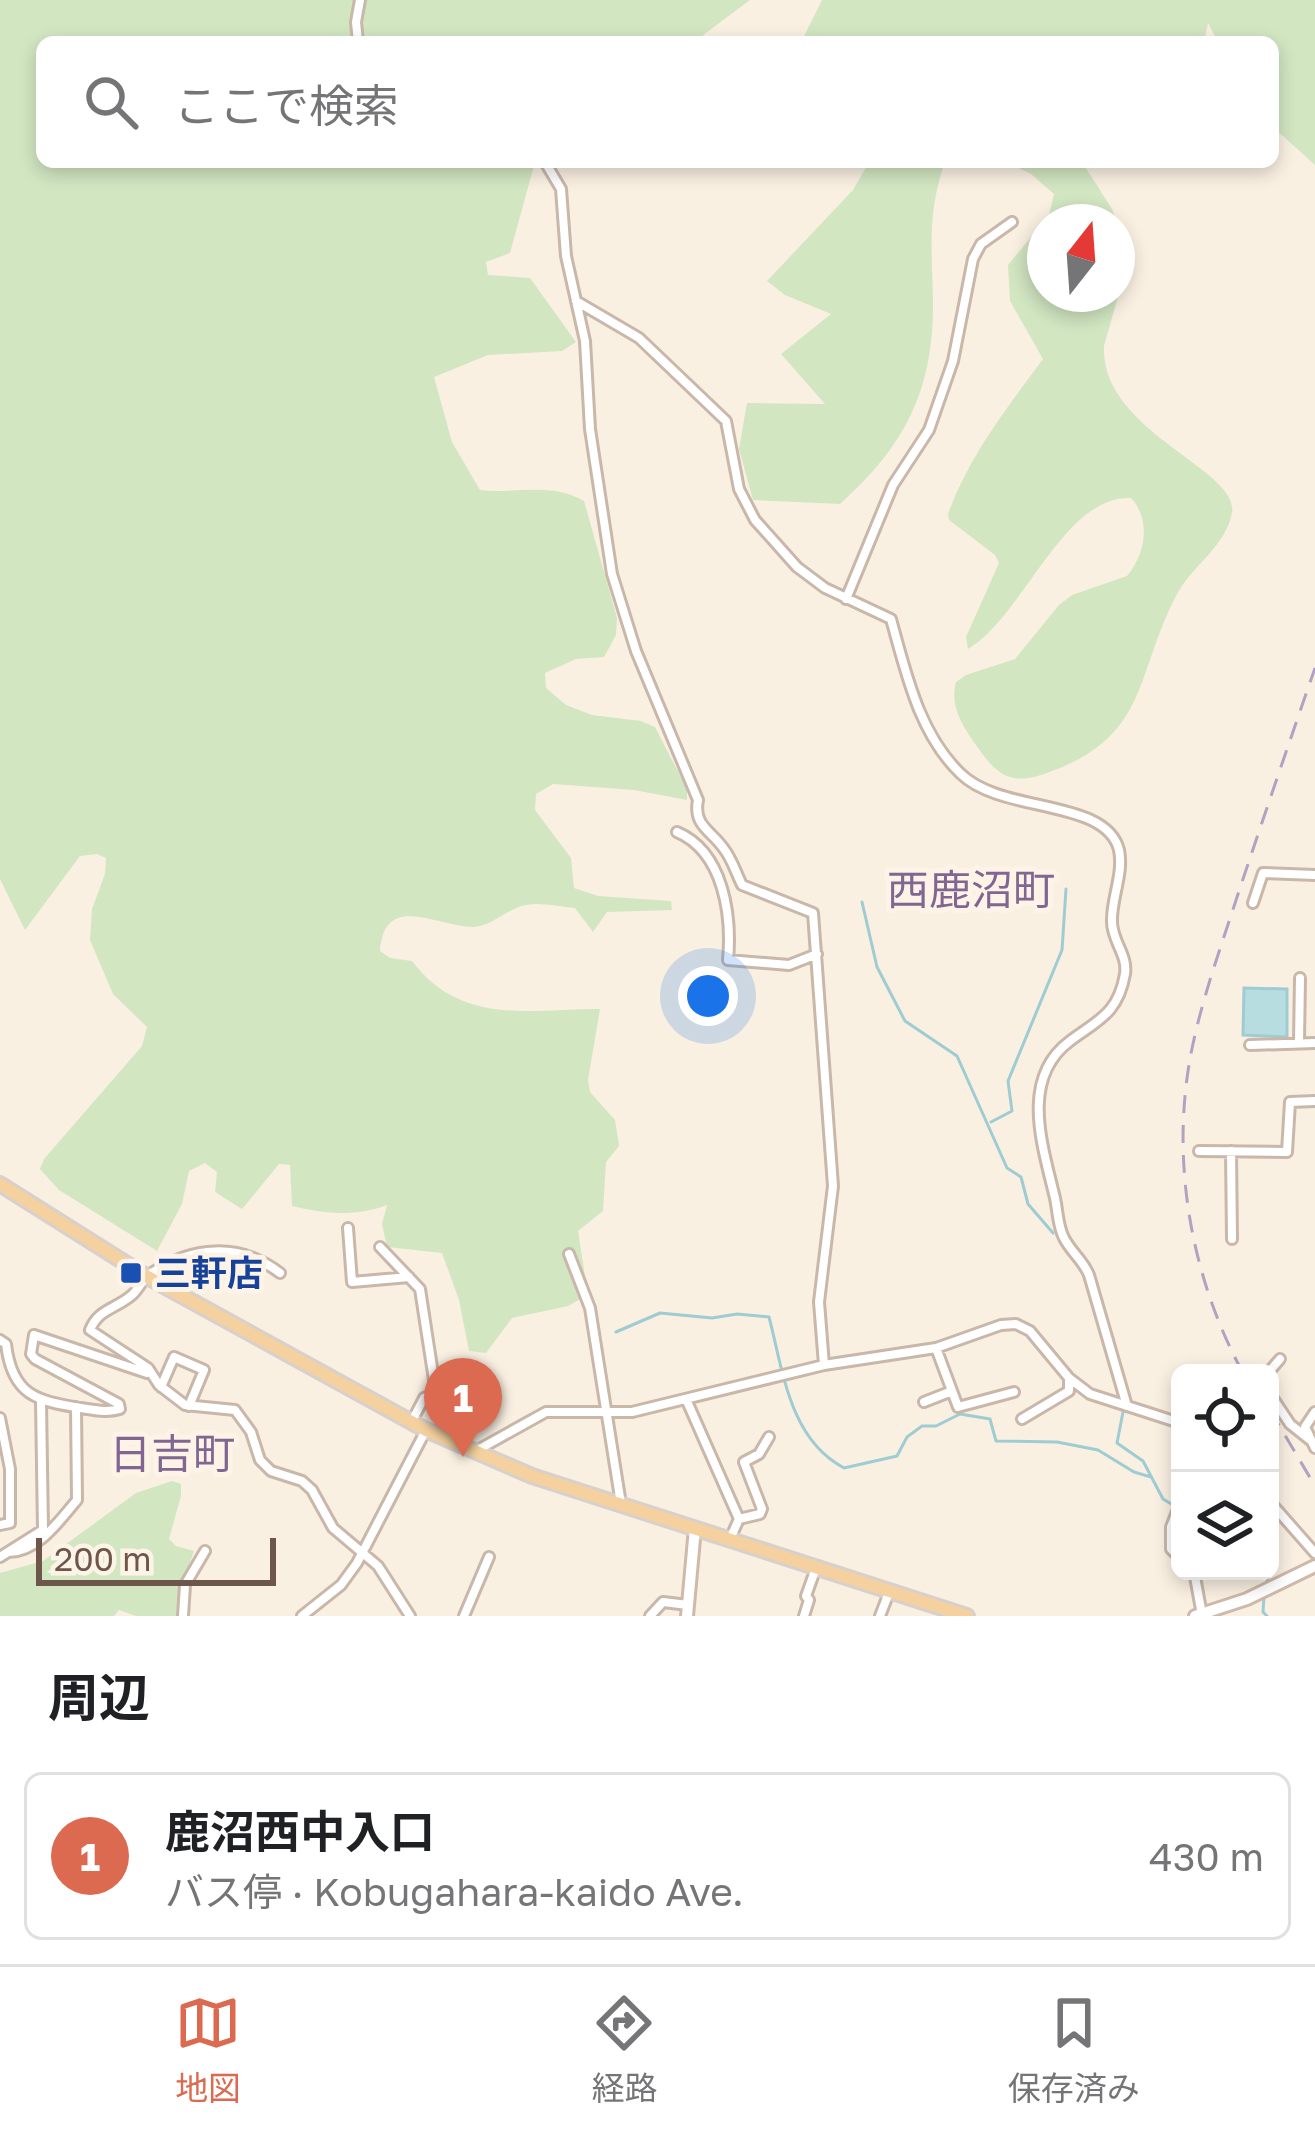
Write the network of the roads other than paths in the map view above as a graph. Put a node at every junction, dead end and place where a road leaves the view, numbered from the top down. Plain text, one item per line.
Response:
1 (360, 0) edge
2 (357, 36) edge
3 (549, 168) edge
4 (1012, 221) dead end
5 (576, 301) junction
6 (846, 599) junction
7 (677, 832) dead end
8 (1315, 875) edge
9 (1253, 903) dead end
10 (817, 954) junction
11 (1300, 978) dead end
12 (1299, 1042) junction
13 (1315, 1043) edge
14 (1250, 1045) dead end
15 (1315, 1101) edge
16 (1199, 1151) dead end
17 (1231, 1151) junction
18 (0, 1184) edge
19 (348, 1228) dead end
20 (1232, 1239) dead end
21 (380, 1247) dead end
22 (569, 1255) dead end
23 (280, 1273) dead end
24 (146, 1276) junction
25 (409, 1277) junction
26 (0, 1340) edge
27 (936, 1348) junction
28 (4, 1356) edge
29 (1280, 1360) dead end
30 (1276, 1364) edge
31 (824, 1365) junction
32 (152, 1375) junction
33 (1070, 1378) junction
34 (161, 1387) junction
35 (952, 1391) junction
36 (1014, 1392) dead end
37 (686, 1399) junction
38 (41, 1401) junction
39 (924, 1402) dead end
40 (189, 1406) junction
41 (1127, 1406) junction
42 (76, 1407) junction
43 (1279, 1408) edge
44 (1315, 1412) edge
45 (608, 1415) junction
46 (1022, 1419) dead end
47 (1, 1420) edge
48 (1171, 1420) edge
49 (411, 1422) junction
50 (426, 1430) junction
51 (769, 1437) dead end
52 (1313, 1444) edge
53 (473, 1453) junction
54 (5, 1470) edge
55 (621, 1504) junction
56 (1279, 1512) edge
57 (739, 1519) junction
58 (0, 1525) edge
59 (695, 1528) junction
60 (730, 1539) junction
61 (206, 1551) dead end
62 (363, 1552) junction
63 (1315, 1553) edge
64 (4, 1555) edge
65 (489, 1557) dead end
66 (817, 1567) junction
67 (1314, 1570) edge
68 (1195, 1580) edge
69 (890, 1590) junction
70 (687, 1610) edge
71 (1199, 1615) edge
72 (183, 1616) edge
73 (302, 1616) edge
74 (410, 1616) edge
75 (464, 1616) edge
76 (650, 1616) edge
77 (804, 1616) edge
78 (880, 1616) edge
79 (967, 1616) edge

1 - 2 street
3 - 5 street
4 - 6 street
5 - 6 street
5 - 10 street
6 - 41 street
7 - 10 street
8 - 9 street
10 - 31 street
11 - 12 street
12 - 13 street
12 - 14 street
15 - 17 street
16 - 17 street
17 - 20 street
18 - 24 main road
19 - 25 street
21 - 25 street
22 - 45 street
23 - 24 street
24 - 32 street
24 - 49 main road
25 - 49 street
26 - 28 street
27 - 31 street
27 - 33 street
27 - 35 street
28 - 38 street
29 - 30 street
31 - 37 street
32 - 34 street
32 - 42 street
33 - 41 street
33 - 46 street
34 - 40 street
34 - 40 street
35 - 36 street
35 - 39 street
37 - 45 street
37 - 57 street
38 - 42 street
38 - 64 street
40 - 62 street
41 - 48 street
42 - 64 street
43 - 52 street
44 - 52 street
45 - 53 street
45 - 55 street
47 - 54 street
49 - 50 main road
50 - 53 main road
50 - 62 street
51 - 57 street
53 - 55 main road
54 - 58 street
55 - 59 main road
56 - 63 street
57 - 60 street
59 - 60 main road
59 - 70 street
60 - 66 main road
61 - 72 street
62 - 73 street
62 - 74 street
65 - 75 street
66 - 69 main road
66 - 77 street
67 - 71 street
68 - 71 street
69 - 78 street
69 - 79 main road
70 - 76 street

